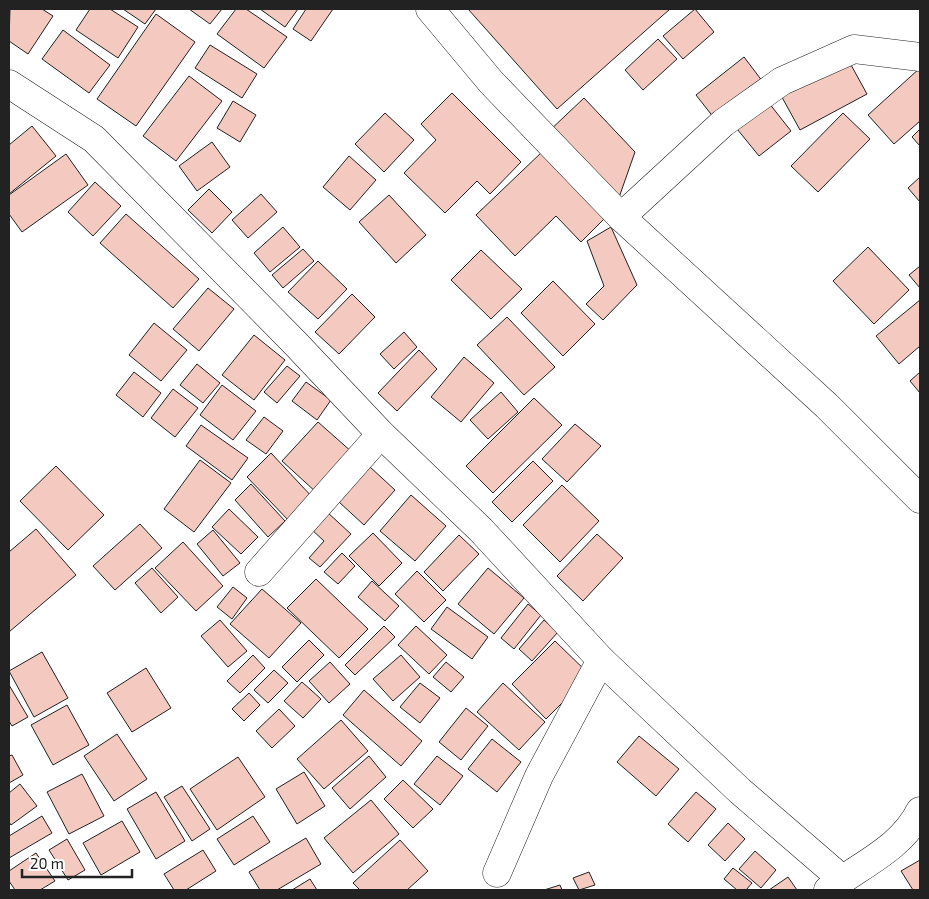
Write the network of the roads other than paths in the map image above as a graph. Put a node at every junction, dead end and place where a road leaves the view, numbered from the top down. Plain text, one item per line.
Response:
1 (430, 9) edge
2 (920, 57) edge
3 (9, 84) edge
4 (621, 217) junction
5 (381, 434) junction
6 (920, 499) edge
7 (258, 572) dead end
8 (601, 660) junction
9 (920, 811) edge
10 (497, 873) dead end
11 (835, 884) edge

1 - 4 street
2 - 4 street
3 - 5 street
4 - 6 street
5 - 7 street
5 - 8 street
8 - 10 street
8 - 11 street
9 - 11 street

